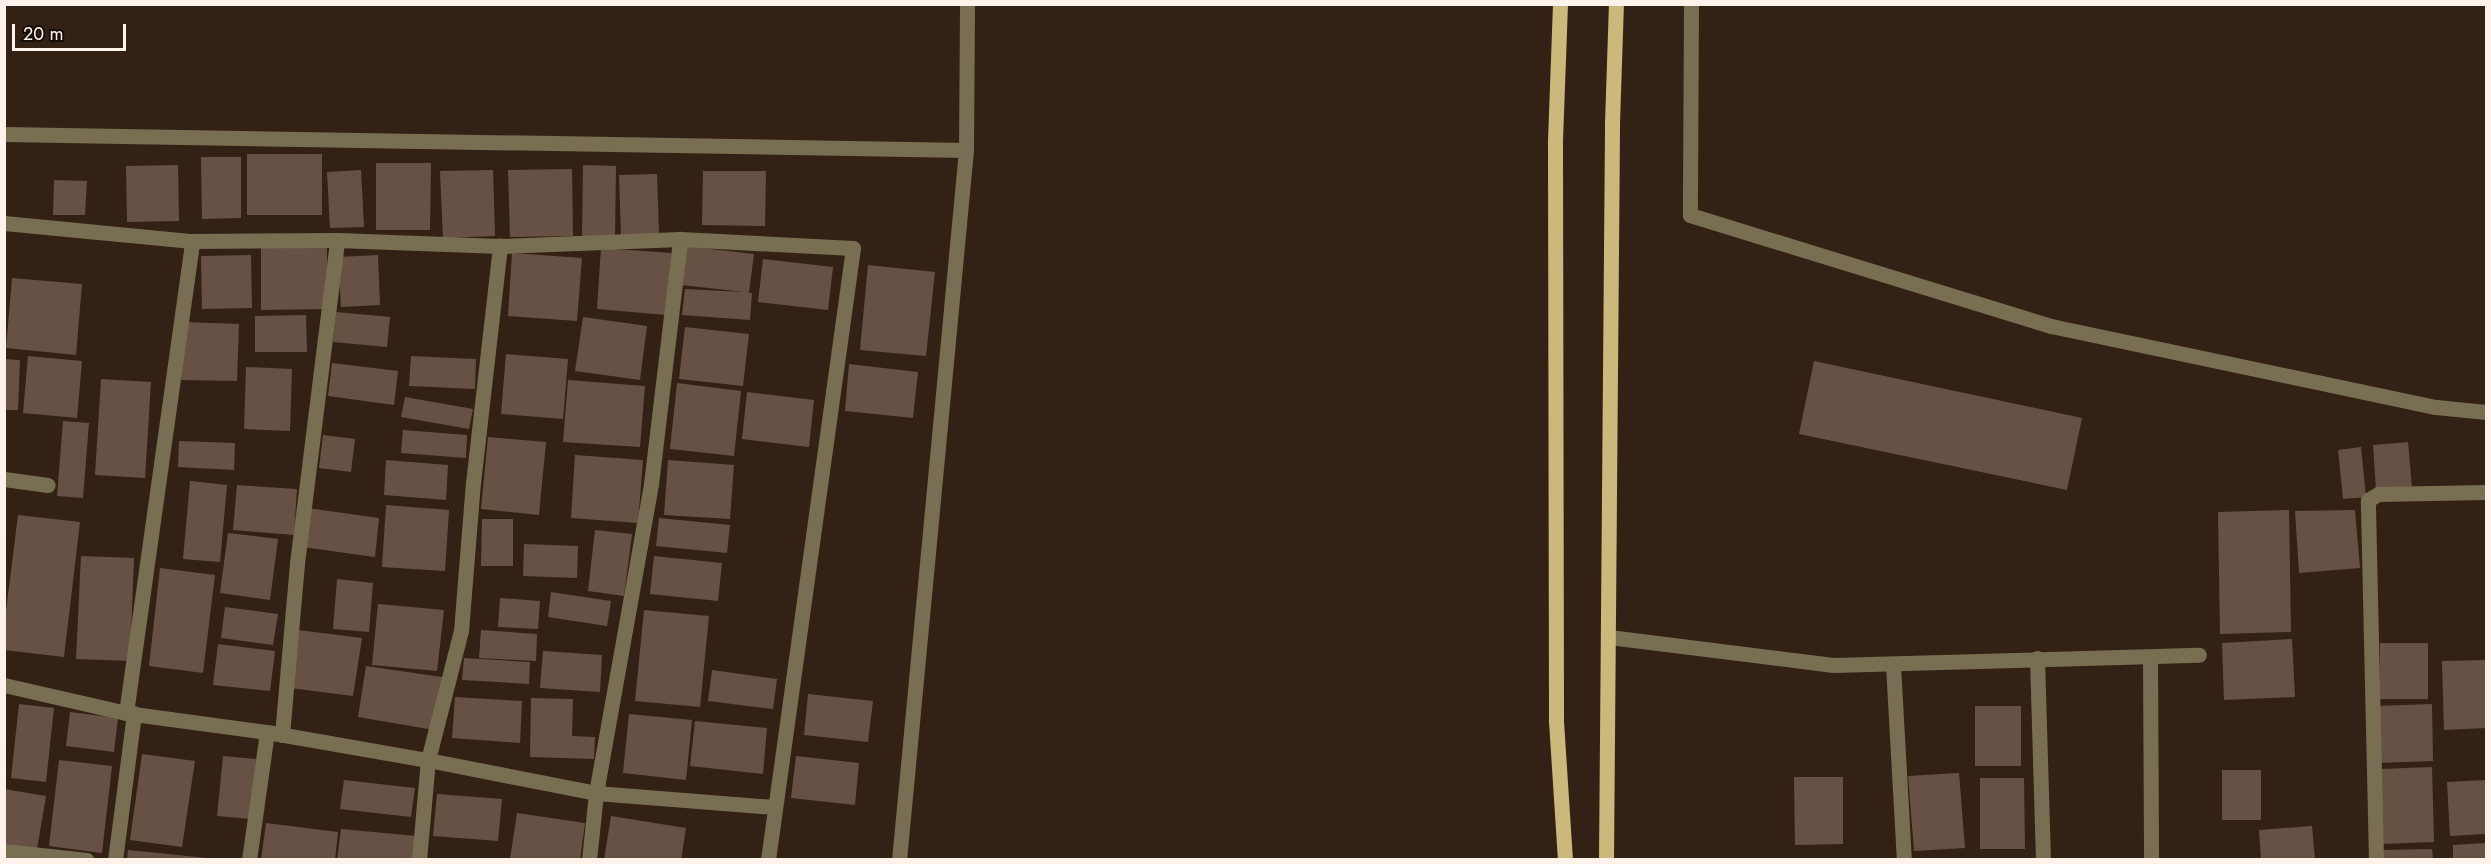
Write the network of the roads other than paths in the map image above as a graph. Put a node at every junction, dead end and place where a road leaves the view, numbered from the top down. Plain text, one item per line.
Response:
1 (967, 4) edge
2 (1560, 4) edge
3 (1616, 4) edge
4 (1691, 4) edge
5 (4, 134) edge
6 (966, 150) junction
7 (4, 223) edge
8 (680, 239) junction
9 (337, 240) junction
10 (192, 241) junction
11 (500, 246) junction
12 (2487, 412) edge
13 (4, 478) edge
14 (48, 485) dead end
15 (2487, 492) edge
16 (1609, 638) junction
17 (2199, 655) dead end
18 (2150, 657) junction
19 (2037, 658) junction
20 (1893, 666) junction
21 (4, 685) edge
22 (130, 713) junction
23 (274, 734) junction
24 (428, 760) junction
25 (596, 793) junction
26 (774, 807) junction
27 (4, 851) edge
28 (87, 860) edge
29 (115, 860) edge
30 (249, 860) edge
31 (419, 860) edge
32 (589, 860) edge
33 (768, 860) edge
34 (899, 860) edge
35 (1565, 860) edge
36 (1606, 860) edge
37 (1904, 860) edge
38 (2043, 860) edge
39 (2151, 860) edge
40 (2376, 860) edge

1 - 6 street
2 - 35 main road
3 - 16 main road
4 - 12 street
5 - 6 street
6 - 34 street
7 - 10 street
8 - 11 street
8 - 25 street
8 - 26 street
9 - 10 street
9 - 11 street
9 - 23 street
10 - 22 street
11 - 24 street
13 - 14 street
15 - 40 street
16 - 20 street
16 - 36 main road
17 - 18 street
18 - 19 street
18 - 39 street
19 - 20 street
19 - 38 street
20 - 37 street
21 - 22 street
22 - 23 street
22 - 29 street
23 - 24 street
23 - 30 street
24 - 25 street
24 - 31 street
25 - 26 street
25 - 32 street
26 - 33 street
27 - 28 street

